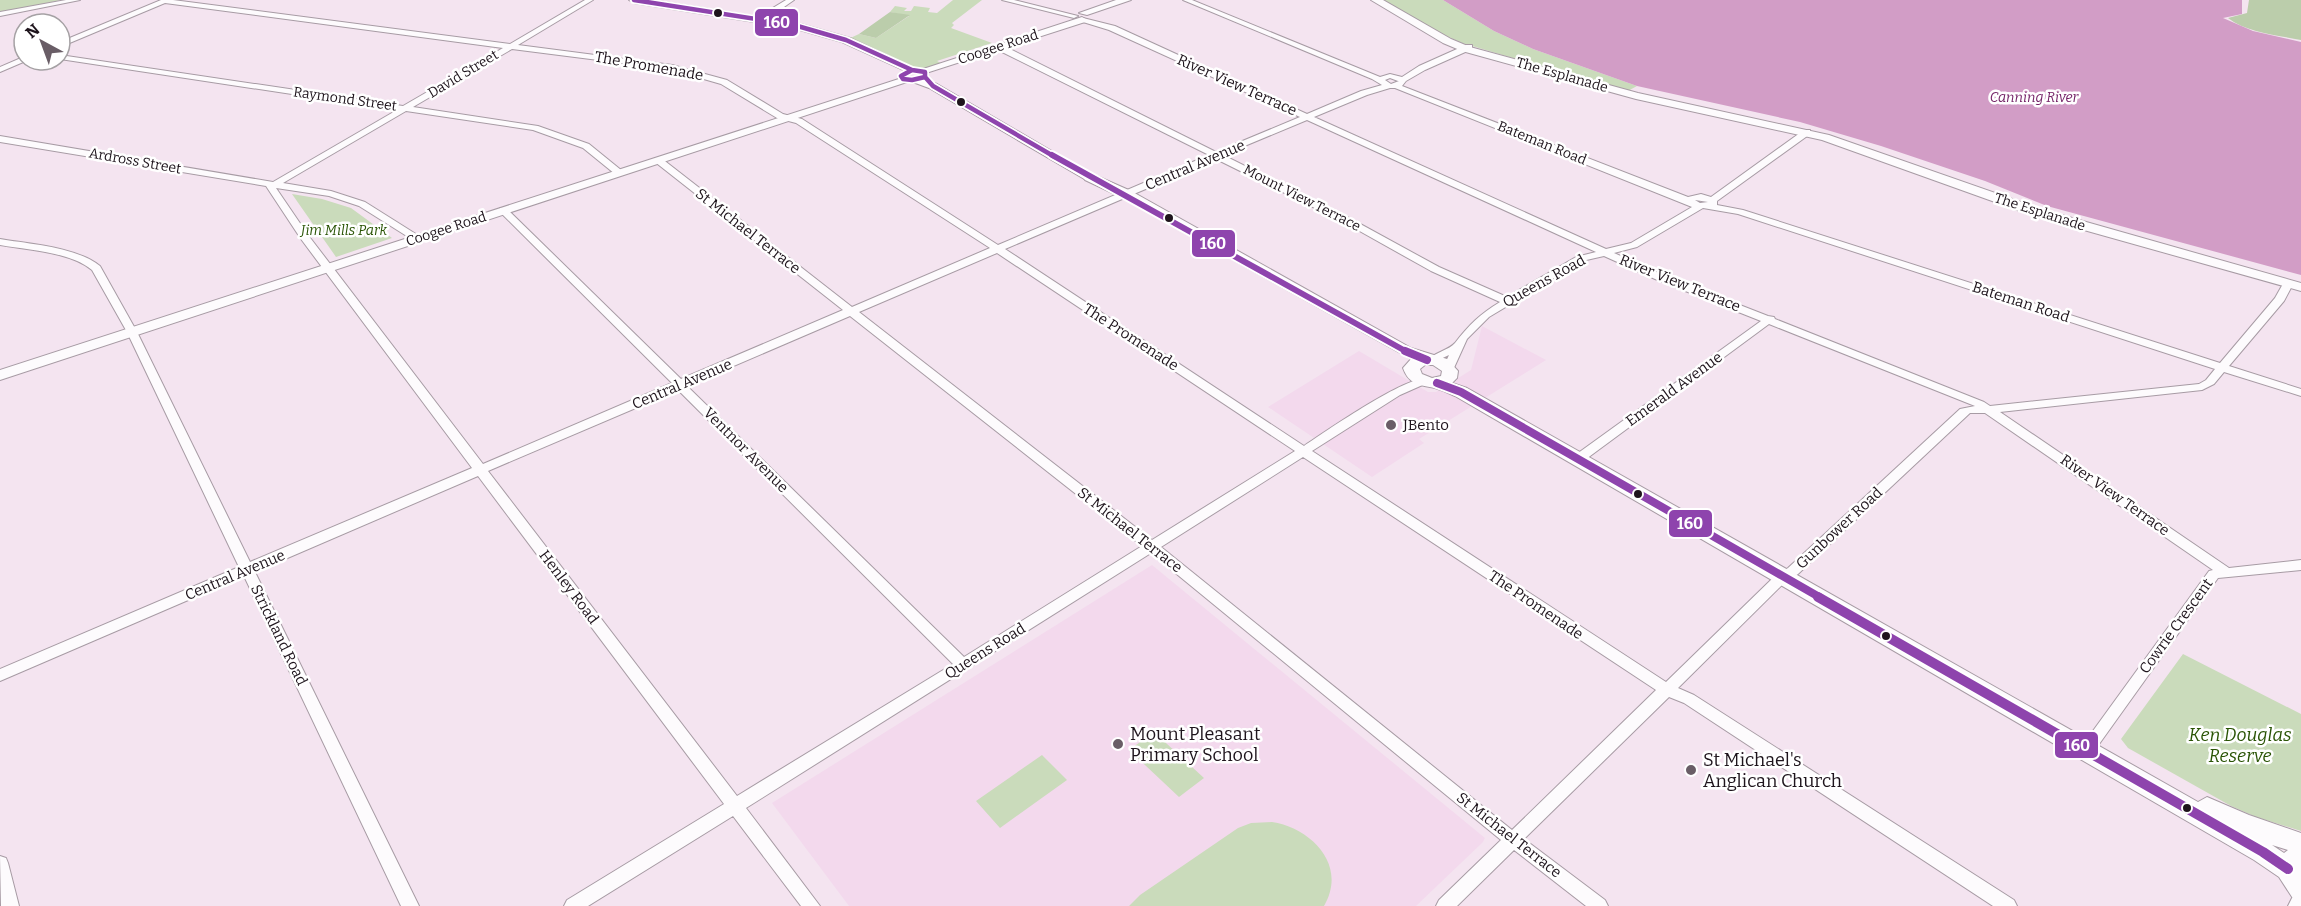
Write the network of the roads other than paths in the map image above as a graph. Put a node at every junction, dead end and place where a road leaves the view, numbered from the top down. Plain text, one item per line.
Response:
1 (77, 0) edge
2 (143, 0) edge
3 (590, 0) edge
4 (634, 0) edge
5 (791, 0) edge
6 (1005, 0) edge
7 (1126, 0) edge
8 (1186, 0) edge
9 (1196, 0) edge
10 (1376, 0) edge
11 (165, 1) edge
12 (0, 14) edge
13 (1083, 17) junction
14 (761, 18) junction
15 (72, 40) edge
16 (511, 46) junction
17 (999, 47) junction
18 (1467, 48) junction
19 (72, 59) edge
20 (914, 75) junction
21 (1391, 81) junction
22 (406, 108) junction
23 (786, 117) junction
24 (1307, 117) junction
25 (1806, 133) junction
26 (0, 139) edge
27 (1217, 155) junction
28 (658, 160) junction
29 (618, 172) junction
30 (1090, 177) joint
31 (271, 184) junction
32 (1123, 195) junction
33 (1701, 202) junction
34 (503, 210) junction
35 (416, 238) junction
36 (0, 242) edge
37 (998, 249) junction
38 (1604, 251) junction
39 (328, 268) junction
40 (2294, 287) edge
41 (1507, 301) junction
42 (851, 312) junction
43 (1770, 319) junction
44 (132, 332) junction
45 (1370, 335) junction
46 (1456, 347) junction
47 (1429, 360) junction
48 (2222, 367) junction
49 (0, 375) edge
50 (1430, 375) junction
51 (680, 385) junction
52 (2301, 393) edge
53 (1989, 408) junction
54 (1304, 451) junction
55 (1581, 456) junction
56 (482, 470) junction
57 (1152, 547) junction
58 (2301, 565) edge
59 (248, 570) junction
60 (1788, 573) junction
61 (2227, 573) junction
62 (963, 665) junction
63 (0, 675) edge
64 (1666, 689) junction
65 (2090, 746) junction
66 (736, 805) junction
67 (1513, 840) junction
68 (2301, 844) edge
69 (0, 863) edge
70 (2297, 872) edge
71 (10, 906) edge
72 (410, 906) edge
73 (573, 906) edge
74 (811, 906) edge
75 (1445, 906) edge
76 (1599, 906) edge
77 (2008, 906) edge

1 - 12 street
2 - 11 street, The Promenade
3 - 16 street, David Street
4 - 14 street
5 - 14 street
6 - 13 street, River View Terrace
7 - 13 street, Coogee Road
8 - 21 street, Bateman Road
9 - 21 street, Bateman Road
10 - 18 street, The Esplanade
11 - 15 street
11 - 16 street, The Promenade
13 - 17 street, Coogee Road
13 - 24 street, River View Terrace
14 - 20 street
16 - 22 street, David Street
16 - 23 street, The Promenade
17 - 20 street, Coogee Road
17 - 27 street, Mount View Terrace
18 - 21 street, Central Avenue
18 - 25 street, The Esplanade
19 - 22 street, Raymond Street
20 - 23 street, Coogee Road
20 - 30 street
21 - 24 street, Central Avenue
21 - 33 street, Bateman Road
22 - 29 street, Raymond Street
22 - 31 street, David Street
23 - 28 street, Coogee Road
23 - 37 street, The Promenade
24 - 27 street, Central Avenue
24 - 38 street, River View Terrace
25 - 33 street, Queens Road
25 - 40 street, The Esplanade
26 - 31 street, Ardross Street
27 - 32 street, Central Avenue
27 - 41 street, Mount View Terrace
28 - 29 street, Coogee Road
28 - 42 street, St Michael Terrace
29 - 34 street, Coogee Road
30 - 32 main road
31 - 35 street, Ardross Street
31 - 39 street
32 - 37 street, Central Avenue
32 - 45 main road
33 - 38 street, Queens Road
33 - 48 street, Bateman Road
34 - 35 street, Coogee Road
34 - 51 street, Ventnor Avenue
35 - 39 street, Coogee Road
36 - 44 street, Strickland Road
37 - 42 street, Central Avenue
37 - 54 street, The Promenade
38 - 41 street, Queens Road
38 - 43 street, River View Terrace
39 - 44 street, Coogee Road
39 - 56 street, Henley Road
40 - 48 street, Gunbower Road
41 - 46 street, Queens Road
42 - 51 street, Central Avenue
42 - 57 street, St Michael Terrace
43 - 53 street, River View Terrace
43 - 55 street, Emerald Avenue
44 - 49 street, Coogee Road
44 - 59 street, Strickland Road
45 - 47 main road
45 - 50 main road
46 - 47 street, Queens Road
46 - 50 street, Queens Road
47 - 50 main road
47 - 50 main road
48 - 52 street, Bateman Road
48 - 53 street, Gunbower Road
50 - 54 street, Queens Road
50 - 55 main road
51 - 56 street, Central Avenue
51 - 62 street, Ventnor Avenue
53 - 60 street, Gunbower Road
53 - 61 street, River View Terrace
54 - 57 street, Queens Road
54 - 64 street, The Promenade
55 - 60 main road
56 - 59 street, Central Avenue
56 - 66 street, Henley Road
57 - 62 street, Queens Road
57 - 67 street, St Michael Terrace
58 - 61 street, Cowrie Crescent
59 - 63 street, Central Avenue
59 - 72 street, Strickland Road
60 - 64 street, Gunbower Road
60 - 65 main road
61 - 65 street, Cowrie Crescent
62 - 66 street, Queens Road
64 - 67 street, Gunbower Road
64 - 77 street, The Promenade
65 - 68 main road
65 - 70 main road
66 - 73 street, Queens Road
66 - 74 street, Henley Road
67 - 75 street, Gunbower Road
67 - 76 street, St Michael Terrace
69 - 71 street

